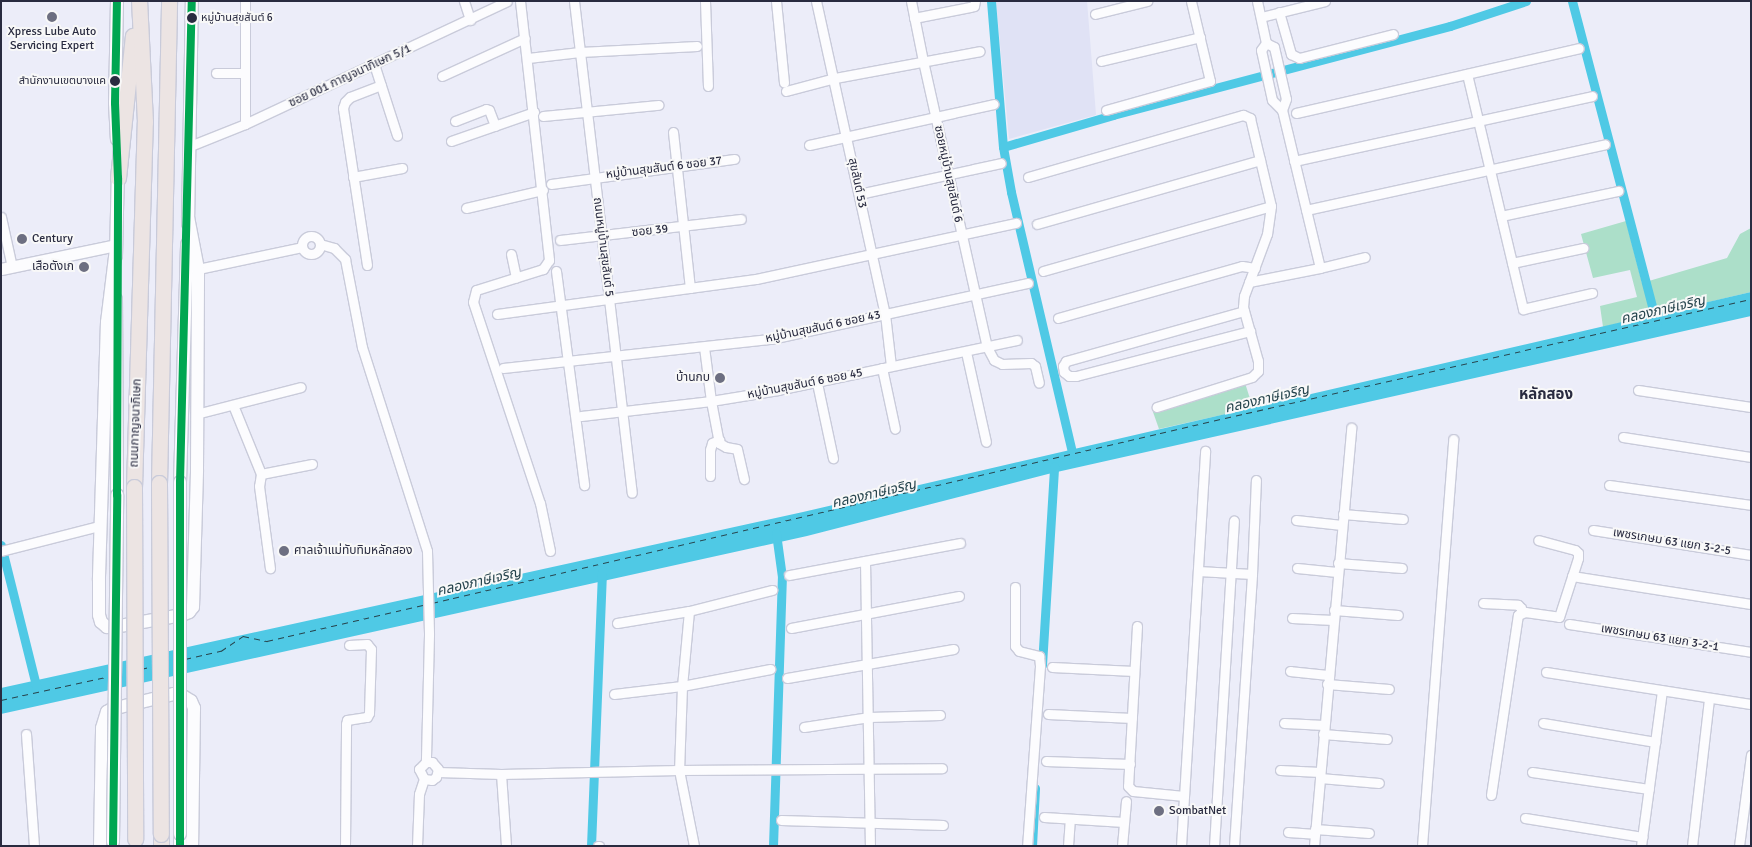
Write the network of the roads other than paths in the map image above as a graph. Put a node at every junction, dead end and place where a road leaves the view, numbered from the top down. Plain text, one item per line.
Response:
1 (116, 1) edge
2 (138, 1) edge
3 (169, 1) edge
4 (192, 1) edge
5 (245, 1) edge
6 (464, 1) edge
7 (507, 1) edge
8 (520, 1) edge
9 (574, 1) edge
10 (704, 1) edge
11 (776, 1) edge
12 (816, 1) edge
13 (912, 1) edge
14 (975, 1) edge
15 (1147, 1) edge
16 (1191, 1) edge
17 (1258, 1) edge
18 (1325, 1) edge
19 (1279, 12) junction
20 (1095, 14) dead end
21 (1261, 17) junction
22 (914, 18) junction
23 (470, 20) junction
24 (1392, 34) dead end
25 (1200, 37) junction
26 (525, 38) junction
27 (697, 46) dead end
28 (1267, 47) junction
29 (1578, 48) dead end
30 (980, 51) dead end
31 (580, 52) junction
32 (528, 58) junction
33 (923, 61) junction
34 (1101, 61) dead end
35 (374, 64) junction
36 (216, 73) dead end
37 (245, 73) junction
38 (1467, 74) junction
39 (442, 76) dead end
40 (835, 78) junction
41 (381, 85) junction
42 (708, 86) dead end
43 (1592, 96) dead end
44 (994, 104) dead end
45 (658, 105) dead end
46 (1106, 110) dead end
47 (1282, 110) junction
48 (586, 111) junction
49 (1296, 113) dead end
50 (538, 114) junction
51 (936, 116) junction
52 (455, 121) dead end
53 (1478, 121) junction
54 (245, 124) junction
55 (495, 126) junction
56 (673, 132) dead end
57 (397, 135) dead end
58 (847, 136) junction
59 (451, 141) dead end
60 (1604, 144) dead end
61 (809, 145) dead end
62 (190, 146) junction
63 (734, 159) dead end
64 (1260, 160) junction
65 (1294, 161) junction
66 (1002, 163) dead end
67 (677, 166) junction
68 (402, 168) dead end
69 (1490, 169) junction
70 (948, 175) junction
71 (594, 176) junction
72 (353, 177) junction
73 (1028, 177) dead end
74 (118, 178) junction
75 (551, 184) dead end
76 (543, 190) junction
77 (1618, 191) dead end
78 (859, 194) junction
79 (1271, 206) junction
80 (466, 208) dead end
81 (1306, 210) junction
82 (1501, 216) junction
83 (1, 217) edge
84 (188, 217) junction
85 (741, 219) dead end
86 (1016, 222) dead end
87 (1037, 224) dead end
88 (683, 227) junction
89 (962, 234) junction
90 (602, 236) junction
91 (560, 240) dead end
92 (116, 247) junction
93 (1583, 248) dead end
94 (511, 254) dead end
95 (872, 255) junction
96 (1365, 257) dead end
97 (1512, 263) junction
98 (367, 265) dead end
99 (7, 268) edge
100 (1255, 268) junction
101 (1320, 268) junction
102 (198, 269) junction
103 (1043, 271) dead end
104 (556, 272) dead end
105 (516, 277) junction
106 (1249, 282) junction
107 (1028, 283) dead end
108 (690, 288) junction
109 (975, 294) junction
110 (1592, 294) dead end
111 (610, 297) junction
112 (561, 305) junction
113 (1244, 311) junction
114 (497, 314) dead end
115 (885, 314) junction
116 (1058, 318) dead end
117 (1250, 331) junction
118 (1017, 340) dead end
119 (704, 347) junction
120 (987, 347) junction
121 (966, 352) junction
122 (616, 356) junction
123 (566, 361) junction
124 (887, 367) junction
125 (502, 368) dead end
126 (817, 383) junction
127 (1039, 383) dead end
128 (301, 387) dead end
129 (1638, 390) dead end
130 (711, 401) junction
131 (233, 405) junction
132 (1157, 407) dead end
133 (1751, 408) edge
134 (621, 410) junction
135 (196, 414) junction
136 (581, 416) dead end
137 (1351, 428) dead end
138 (895, 430) dead end
139 (1623, 437) dead end
140 (1452, 439) dead end
141 (719, 440) junction
142 (986, 442) dead end
143 (1205, 451) dead end
144 (1751, 457) edge
145 (833, 458) dead end
146 (312, 464) dead end
147 (261, 474) junction
148 (710, 476) dead end
149 (744, 479) dead end
150 (1256, 480) dead end
151 (584, 485) dead end
152 (1609, 485) dead end
153 (632, 493) dead end
154 (1751, 505) edge
155 (1343, 514) junction
156 (1403, 519) dead end
157 (1296, 520) dead end
158 (1234, 521) dead end
159 (1342, 525) junction
160 (99, 526) junction
161 (1593, 530) dead end
162 (1538, 540) dead end
163 (960, 543) dead end
164 (1, 551) edge
165 (550, 551) dead end
166 (1751, 555) edge
167 (865, 561) junction
168 (1338, 567) junction
169 (270, 568) dead end
170 (1297, 568) dead end
171 (1402, 568) dead end
172 (1198, 571) junction
173 (1232, 573) junction
174 (1252, 574) junction
175 (789, 575) dead end
176 (1572, 576) junction
177 (1015, 587) dead end
178 (772, 590) dead end
179 (959, 596) dead end
180 (1483, 602) dead end
181 (1751, 604) edge
182 (1334, 610) junction
183 (689, 611) junction
184 (1520, 612) junction
185 (866, 614) junction
186 (1398, 614) dead end
187 (1292, 618) dead end
188 (1333, 620) junction
189 (617, 623) dead end
190 (1569, 624) dead end
191 (1137, 626) dead end
192 (790, 628) dead end
193 (349, 645) dead end
194 (954, 649) dead end
195 (1751, 652) edge
196 (868, 664) junction
197 (1052, 667) dead end
198 (770, 669) dead end
199 (1134, 671) junction
200 (1290, 671) dead end
201 (1546, 672) dead end
202 (787, 678) dead end
203 (1327, 680) junction
204 (682, 686) junction
205 (1390, 689) dead end
206 (1662, 690) junction
207 (614, 694) dead end
208 (1709, 698) junction
209 (1751, 704) edge
210 (1048, 714) dead end
211 (940, 715) dead end
212 (869, 717) junction
213 (1132, 718) junction
214 (1284, 722) dead end
215 (1543, 722) dead end
216 (804, 727) dead end
217 (1323, 730) junction
218 (26, 734) dead end
219 (1387, 739) dead end
220 (1655, 742) junction
221 (1751, 755) edge
222 (1046, 761) dead end
223 (426, 762) junction
224 (1130, 764) junction
225 (942, 768) dead end
226 (870, 769) junction
227 (679, 770) junction
228 (1280, 770) dead end
229 (438, 772) junction
230 (1532, 772) dead end
231 (501, 774) junction
232 (1320, 775) junction
233 (424, 778) junction
234 (1379, 783) dead end
235 (1649, 789) junction
236 (1491, 795) dead end
237 (1184, 796) junction
238 (1126, 801) dead end
239 (1044, 817) dead end
240 (1525, 818) dead end
241 (1070, 819) junction
242 (780, 820) dead end
243 (1124, 822) junction
244 (870, 823) junction
245 (943, 825) dead end
246 (1288, 832) dead end
247 (1315, 832) junction
248 (1369, 832) dead end
249 (161, 840) edge
250 (180, 840) edge
251 (135, 842) edge
252 (1642, 842) edge
253 (113, 844) edge
254 (34, 846) edge
255 (100, 846) edge
256 (192, 846) edge
257 (345, 846) edge
258 (417, 846) edge
259 (506, 846) edge
260 (694, 846) edge
261 (870, 846) edge
262 (1027, 846) edge
263 (1068, 846) edge
264 (1122, 846) edge
265 (1181, 846) edge
266 (1214, 846) edge
267 (1234, 846) edge
268 (1314, 846) edge
269 (1422, 846) edge
270 (1692, 846) edge
271 (1738, 846) edge

1 - 74 main road
2 - 74 highway
2 - 251 highway, ถนนกาญจนาภิเษก, bridge
3 - 249 highway, ถนนกาญจนาภิเษก, bridge
4 - 62 main road
5 - 37 street
6 - 23 street
7 - 23 street, ซอย 001 กาญจนาภิเษก 5/1
8 - 26 street
9 - 31 street, ถนนหมู่บ้านสุขสันต์ 5
10 - 42 street
11 - 40 street
12 - 40 street, สุขสันต์ 53
13 - 22 street, ซอยหมู่บ้านสุขสันต์ 6
14 - 22 street
15 - 20 street
16 - 25 street
17 - 21 street
18 - 19 street
19 - 21 street
19 - 24 street
21 - 28 street
22 - 33 street, ซอยหมู่บ้านสุขสันต์ 6
23 - 35 street, ซอย 001 กาญจนาภิเษก 5/1
25 - 34 street
25 - 46 street
26 - 32 street
26 - 39 street
27 - 31 street
28 - 47 street
28 - 47 street
29 - 38 street
30 - 33 street
31 - 32 street
31 - 48 street, ถนนหมู่บ้านสุขสันต์ 5
32 - 50 street
33 - 40 street
33 - 51 street, ซอยหมู่บ้านสุขสันต์ 6
35 - 41 street
35 - 54 street, ซอย 001 กาญจนาภิเษก 5/1
36 - 37 street
37 - 54 street
38 - 49 street
38 - 53 street
40 - 58 street, สุขสันต์ 53
41 - 57 street
41 - 72 street
43 - 53 street
44 - 51 street
45 - 48 street
47 - 65 street
48 - 50 street
48 - 71 street, ถนนหมู่บ้านสุขสันต์ 5
50 - 55 street
50 - 76 street
51 - 58 street
51 - 70 street, ซอยหมู่บ้านสุขสันต์ 6
52 - 55 street
53 - 65 street
53 - 69 street
54 - 62 street, ซอย 001 กาญจนาภิเษก 5/1
55 - 59 street
56 - 67 street
58 - 61 street
58 - 78 street, สุขสันต์ 53
60 - 69 street
62 - 84 main road
63 - 67 street, หมู่บ้านสุขสันต์ 6 ซอย 37
64 - 73 street
64 - 79 street
64 - 87 street
65 - 81 street
66 - 70 street
67 - 71 street, หมู่บ้านสุขสันต์ 6 ซอย 37
67 - 88 street
68 - 72 street
69 - 81 street
69 - 82 street
70 - 78 street
70 - 89 street, ซอยหมู่บ้านสุขสันต์ 6
71 - 75 street, หมู่บ้านสุขสันต์ 6 ซอย 37
71 - 90 street, ถนนหมู่บ้านสุขสันต์ 5
72 - 98 street
74 - 92 main road
76 - 80 street
76 - 105 street
77 - 82 street
78 - 95 street, สุขสันต์ 53
79 - 100 street
79 - 103 street
81 - 101 street
82 - 97 street
83 - 99 street
84 - 102 main road
84 - 250 main road, bridge
85 - 88 street, ซอย 39
86 - 89 street
88 - 90 street, ซอย 39
88 - 108 street
89 - 95 street
89 - 109 street, ซอยหมู่บ้านสุขสันต์ 6
90 - 91 street, ซอย 39
90 - 111 street, ถนนหมู่บ้านสุขสันต์ 5
92 - 99 street
92 - 160 main road
92 - 253 main road, bridge
93 - 97 street
94 - 105 street
95 - 108 street
95 - 115 street, สุขสันต์ 53
96 - 101 street
97 - 110 street
100 - 106 street
100 - 116 street
101 - 106 street
102 - 135 main road
102 - 223 street
104 - 112 street
105 - 165 street
106 - 113 street
107 - 109 street, หมู่บ้านสุขสันต์ 6 ซอย 43
108 - 111 street
109 - 115 street, หมู่บ้านสุขสันต์ 6 ซอย 43
109 - 120 street, ซอยหมู่บ้านสุขสันต์ 6
111 - 112 street
111 - 122 street, ถนนหมู่บ้านสุขสันต์ 5
112 - 114 street
112 - 123 street
113 - 117 street
113 - 117 street
115 - 119 street, หมู่บ้านสุขสันต์ 6 ซอย 43
115 - 124 street, สุขสันต์ 53
117 - 132 street
118 - 120 street, หมู่บ้านสุขสันต์ 6 ซอย 45
119 - 122 street, หมู่บ้านสุขสันต์ 6 ซอย 43
119 - 130 street
120 - 121 street, หมู่บ้านสุขสันต์ 6 ซอย 45
120 - 127 street
121 - 124 street, หมู่บ้านสุขสันต์ 6 ซอย 45
121 - 142 street
122 - 123 street, หมู่บ้านสุขสันต์ 6 ซอย 43
122 - 134 street, ถนนหมู่บ้านสุขสันต์ 5
123 - 125 street, หมู่บ้านสุขสันต์ 6 ซอย 43
123 - 151 street
124 - 126 street, หมู่บ้านสุขสันต์ 6 ซอย 45
124 - 138 street, สุขสันต์ 53
126 - 130 street, หมู่บ้านสุขสันต์ 6 ซอย 45
126 - 145 street
128 - 131 street
129 - 133 street
130 - 134 street, หมู่บ้านสุขสันต์ 6 ซอย 45
130 - 141 street
131 - 135 street
131 - 147 street
134 - 136 street, หมู่บ้านสุขสันต์ 6 ซอย 45
134 - 153 street, ถนนหมู่บ้านสุขสันต์ 5
135 - 160 main road
137 - 155 street
139 - 144 street
140 - 269 street
141 - 148 street
141 - 149 street
143 - 172 street
146 - 147 street
147 - 169 street
150 - 174 street
152 - 154 street
155 - 156 street
155 - 159 street
157 - 159 street
158 - 173 street
159 - 168 street
160 - 164 street
161 - 166 street, เพชรเกษม 63 แยก 3-2-5
162 - 176 street
163 - 167 street
167 - 175 street
167 - 185 street
168 - 170 street
168 - 171 street
168 - 182 street
172 - 173 street
172 - 237 street
173 - 174 street
173 - 266 street
174 - 267 street
176 - 181 street
176 - 184 street
177 - 262 street
178 - 183 street
179 - 185 street
180 - 184 street
182 - 186 street
182 - 188 street
183 - 189 street
183 - 204 street
184 - 236 street
185 - 192 street
185 - 196 street
187 - 188 street
188 - 203 street
190 - 195 street, เพชรเกษม 63 แยก 3-2-1
191 - 199 street
193 - 257 street
194 - 196 street
196 - 202 street
196 - 212 street
197 - 199 street
198 - 204 street
199 - 213 street
200 - 203 street
201 - 206 street
203 - 205 street
203 - 217 street
204 - 207 street
204 - 227 street
206 - 208 street
206 - 220 street
208 - 209 street
208 - 270 street
210 - 213 street
211 - 212 street
212 - 216 street
212 - 226 street
213 - 224 street
214 - 217 street
215 - 220 street
217 - 219 street
217 - 232 street
218 - 254 street
220 - 235 street
221 - 271 street
222 - 224 street
223 - 229 street
223 - 233 street
224 - 237 street
225 - 226 street
226 - 227 street
226 - 244 street
227 - 231 street
227 - 260 street
228 - 232 street
229 - 231 street
229 - 233 street
230 - 235 street
231 - 259 street
232 - 234 street
232 - 247 street
233 - 258 street
235 - 252 street
237 - 265 street
238 - 243 street
239 - 241 street
240 - 252 street
241 - 243 street
241 - 263 street
242 - 244 street
243 - 264 street
244 - 245 street
244 - 261 street
246 - 247 street
247 - 248 street
247 - 268 street
255 - 256 main road

